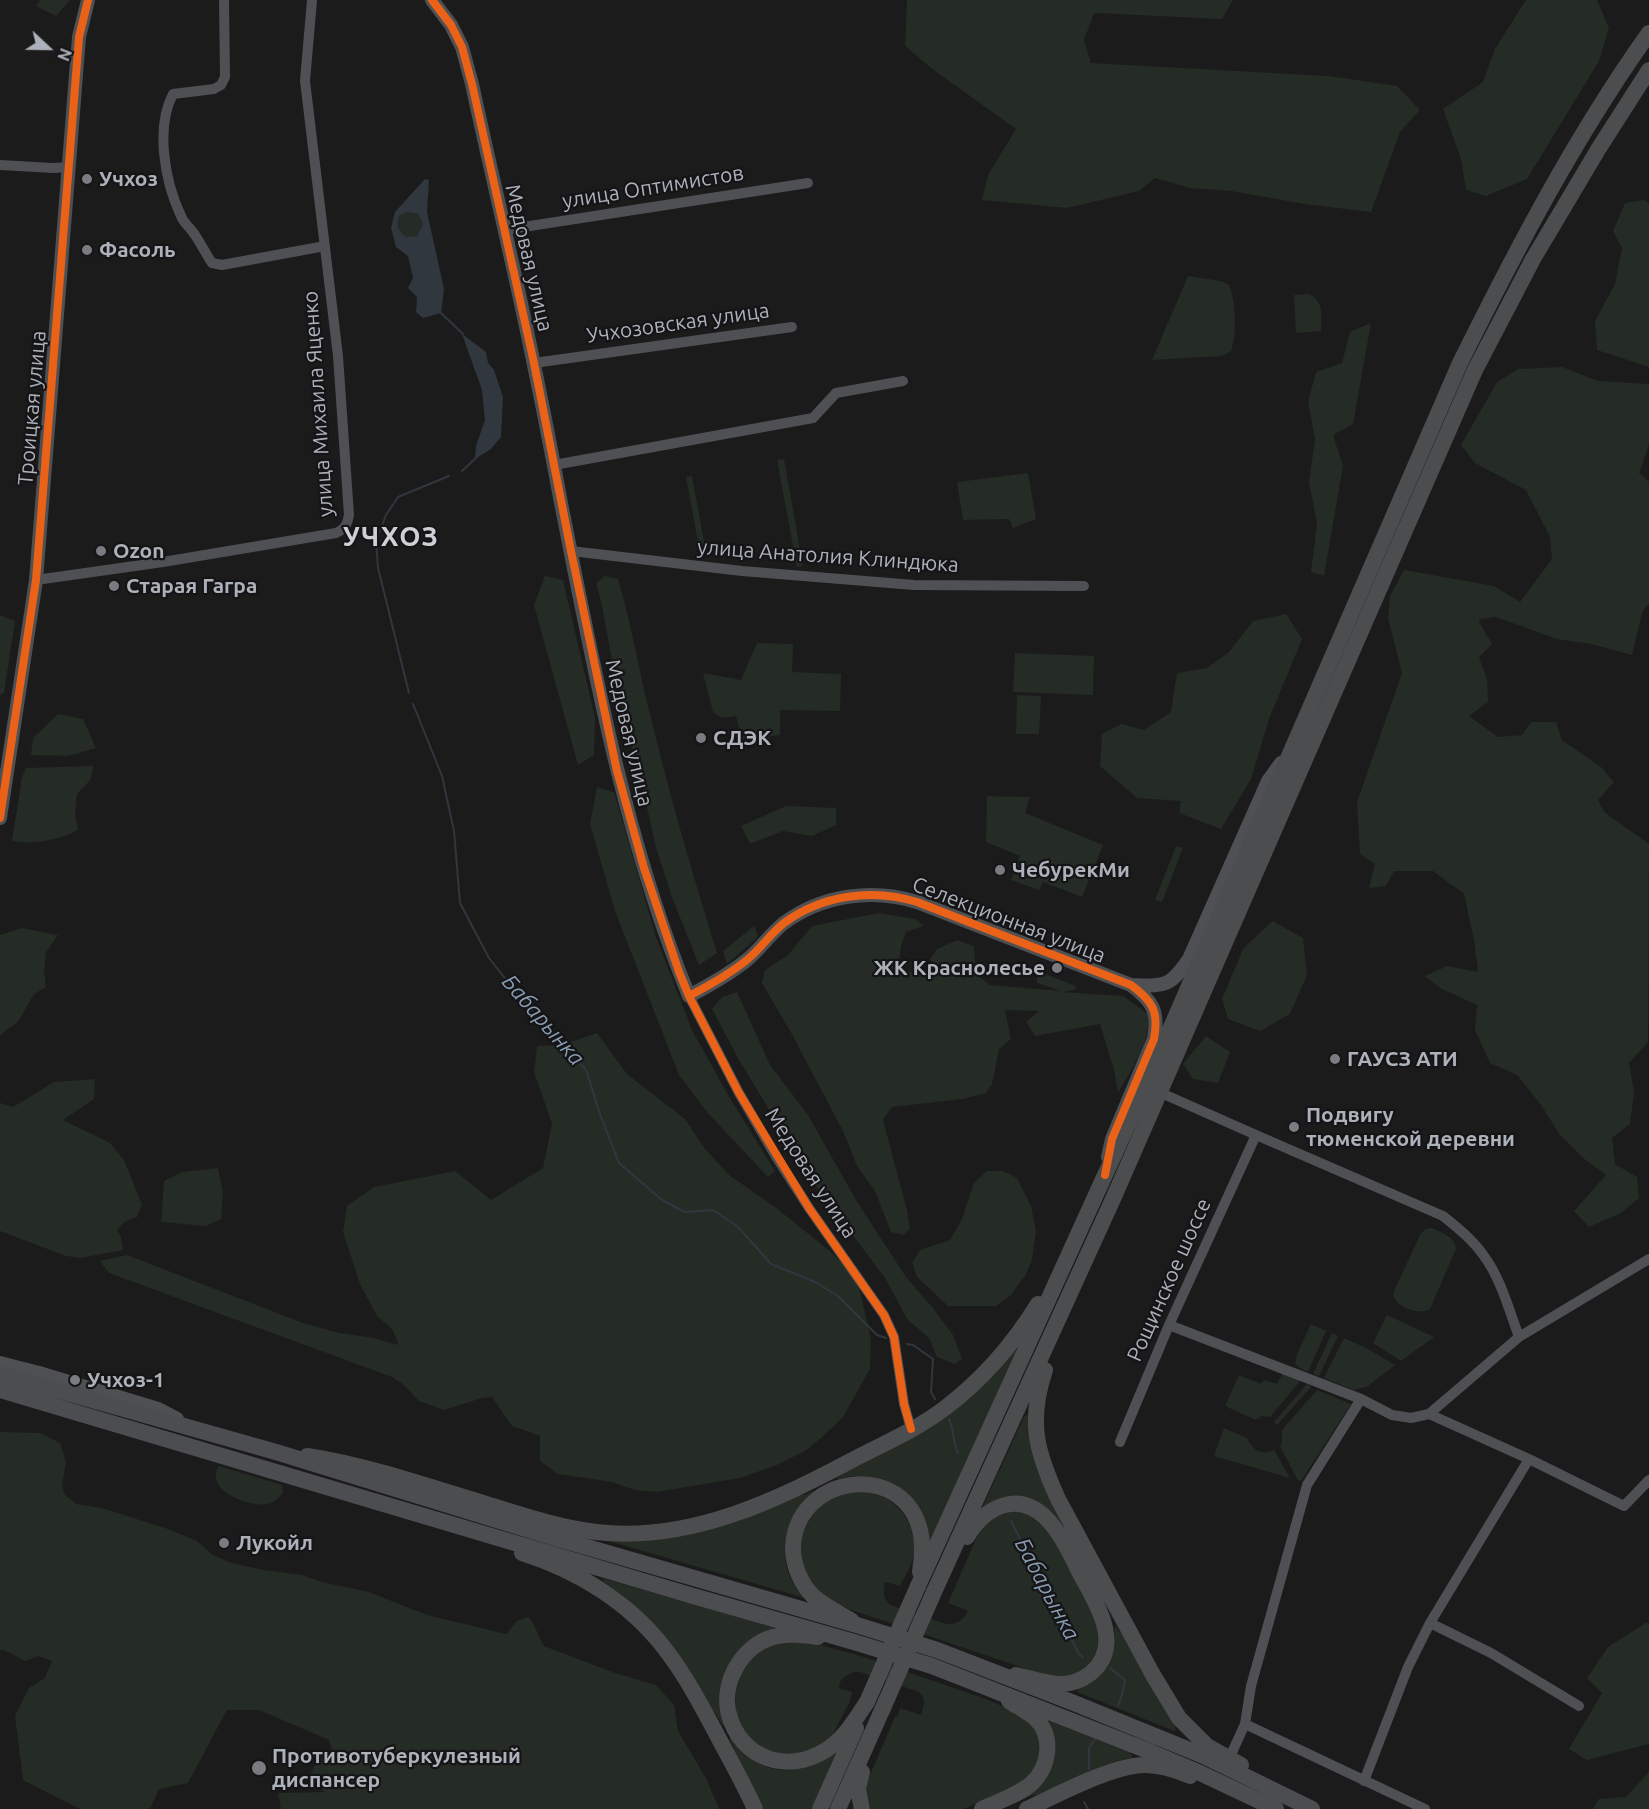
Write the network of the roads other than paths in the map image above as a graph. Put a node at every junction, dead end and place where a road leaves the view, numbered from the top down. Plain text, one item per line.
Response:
1 (88, 0) edge
2 (224, 0) edge
3 (312, 0) edge
4 (432, 0) edge
5 (1649, 33) edge
6 (1649, 70) edge
7 (0, 165) edge
8 (69, 167) junction
9 (808, 183) dead end
10 (504, 230) junction
11 (325, 246) junction
12 (792, 327) dead end
13 (534, 363) junction
14 (903, 381) dead end
15 (554, 465) junction
16 (571, 551) junction
17 (36, 580) junction
18 (1084, 586) dead end
19 (1294, 744) junction
20 (5, 763) edge
21 (0, 818) edge
22 (1131, 985) junction
23 (689, 996) junction
24 (1159, 1092) junction
25 (1256, 1135) junction
26 (1105, 1175) junction
27 (1113, 1199) junction
28 (1649, 1259) edge
29 (1169, 1325) junction
30 (1519, 1337) junction
31 (0, 1363) edge
32 (0, 1374) edge
33 (0, 1390) edge
34 (0, 1398) edge
35 (1361, 1399) junction
36 (57, 1408) junction
37 (1429, 1414) junction
38 (911, 1429) junction
39 (201, 1430) junction
40 (1120, 1442) dead end
41 (276, 1452) junction
42 (1529, 1459) junction
43 (1649, 1480) edge
44 (337, 1490) junction
45 (926, 1589) junction
46 (1430, 1623) junction
47 (857, 1634) junction
48 (989, 1670) junction
49 (982, 1685) junction
50 (875, 1705) junction
51 (1579, 1706) dead end
52 (1245, 1724) junction
53 (1229, 1759) junction
54 (1364, 1781) junction
55 (1274, 1802) edge
56 (1409, 1806) edge
57 (755, 1809) edge
58 (820, 1809) edge
59 (838, 1809) edge
60 (862, 1809) edge
61 (982, 1809) edge
62 (1027, 1809) edge
63 (1311, 1809) edge
64 (1425, 1809) edge

1 - 8 street, Троицкая улица
2 - 11 street
3 - 11 street, улица Михаила Яценко
4 - 10 street, Медовая улица
5 - 19 main road
6 - 24 main road
7 - 8 street
8 - 17 street, Троицкая улица
9 - 10 street, улица Оптимистов
10 - 13 street, Медовая улица
11 - 17 street, улица Михаила Яценко
12 - 13 street, Учхозовская улица
13 - 15 street, Медовая улица
14 - 15 street
15 - 16 street, Медовая улица
16 - 18 street, улица Анатолия Клиндюка
16 - 23 street, Медовая улица
17 - 20 street, Троицкая улица
19 - 22 street
19 - 26 main road
20 - 21 street, Троицкая улица
22 - 23 street, Селекционная улица
22 - 26 street
23 - 38 street, Медовая улица
24 - 25 street
24 - 27 main road
25 - 29 street, Рощинское шоссе
25 - 30 street
26 - 38 main road
26 - 45 main road
27 - 45 main road
27 - 53 main road
28 - 30 street
29 - 35 street
29 - 40 street, Рощинское шоссе
30 - 37 street
31 - 39 street
32 - 39 highway
33 - 36 highway
34 - 36 street
35 - 37 street
35 - 52 street
36 - 44 highway
37 - 42 street
38 - 41 main road
39 - 41 highway
41 - 47 highway
42 - 43 street
42 - 46 street
44 - 47 highway
44 - 57 main road
45 - 47 main road
45 - 48 main road
45 - 50 main road, bridge
46 - 51 street
46 - 54 street
47 - 48 highway
47 - 49 highway
47 - 50 main road
48 - 55 highway
49 - 55 highway
49 - 61 main road
50 - 58 main road
50 - 59 main road
50 - 60 main road
52 - 53 street
52 - 54 street
53 - 55 main road
54 - 56 street
55 - 62 main road
55 - 63 highway
56 - 64 street

